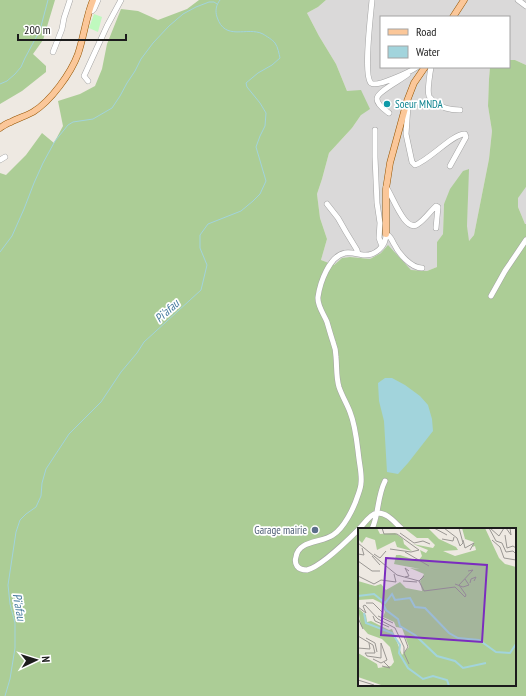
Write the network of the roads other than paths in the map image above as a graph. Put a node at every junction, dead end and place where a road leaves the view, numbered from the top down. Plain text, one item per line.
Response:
1 (70, 0) edge
2 (93, 0) edge
3 (98, 0) edge
4 (121, 0) edge
5 (372, 0) edge
6 (464, 0) edge
7 (518, 0) edge
8 (526, 6) edge
9 (89, 10) junction
10 (454, 16) edge
11 (53, 52) dead end
12 (416, 68) edge
13 (424, 68) edge
14 (431, 68) edge
15 (410, 72) junction
16 (88, 81) dead end
17 (407, 99) junction
18 (460, 110) dead end
19 (389, 113) dead end
20 (0, 128) edge
21 (375, 130) dead end
22 (450, 166) dead end
23 (386, 187) junction
24 (328, 204) dead end
25 (436, 228) dead end
26 (386, 234) junction
27 (526, 240) edge
28 (382, 246) junction
29 (358, 254) junction
30 (422, 268) dead end
31 (491, 296) dead end
32 (385, 481) dead end
33 (376, 514) junction
34 (360, 528) edge
35 (372, 528) edge
36 (401, 528) edge
37 (358, 530) edge

1 - 11 street
2 - 9 main road
3 - 9 street
4 - 16 street
5 - 15 street
6 - 10 main road
7 - 8 street
9 - 20 main road
12 - 15 street
13 - 17 main road
14 - 18 street
15 - 19 street
17 - 22 street
17 - 23 main road
21 - 28 street
23 - 25 street
23 - 26 main road
24 - 29 street
26 - 28 street
26 - 30 street
27 - 31 street
28 - 29 street
29 - 37 street
32 - 33 street
33 - 34 street
33 - 35 street
33 - 36 street

